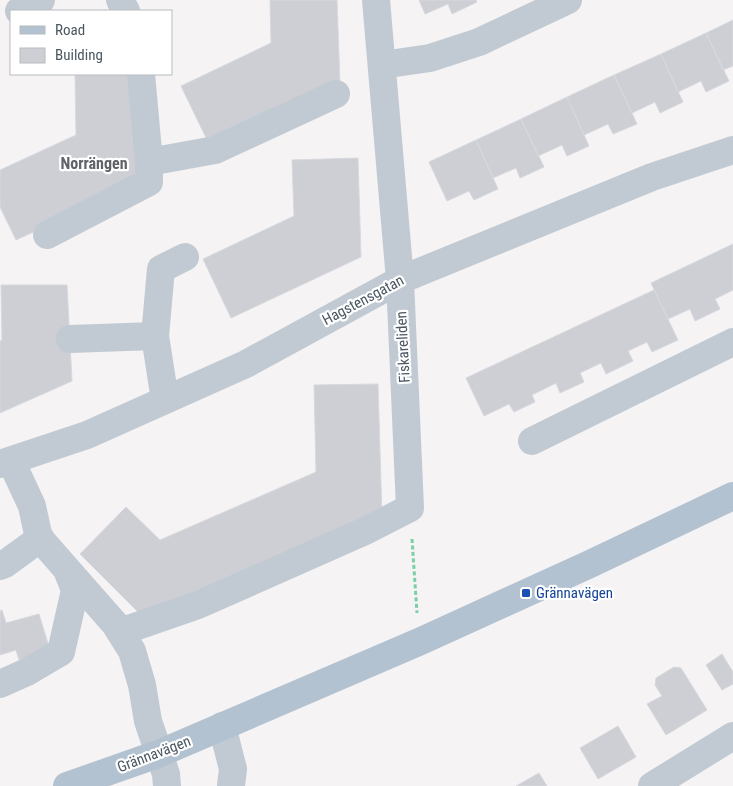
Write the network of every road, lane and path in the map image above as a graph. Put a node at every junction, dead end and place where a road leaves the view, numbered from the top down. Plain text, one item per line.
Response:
1 (41, 0) edge
2 (376, 0) edge
3 (568, 0) edge
4 (21, 10) edge
5 (382, 65) junction
6 (141, 75) edge
7 (336, 94) dead end
8 (733, 150) edge
9 (149, 162) junction
10 (47, 236) dead end
11 (185, 257) dead end
12 (400, 280) junction
13 (155, 336) junction
14 (70, 339) dead end
15 (733, 342) edge
16 (165, 400) junction
17 (532, 442) dead end
18 (6, 462) edge
19 (733, 496) edge
20 (410, 508) junction
21 (42, 541) junction
22 (0, 566) edge
23 (66, 569) junction
24 (120, 632) junction
25 (421, 641) junction
26 (0, 684) edge
27 (222, 726) junction
28 (733, 736) edge
29 (158, 754) junction
30 (67, 786) edge
31 (167, 786) edge
32 (231, 786) edge
33 (652, 786) edge

1 - 4 street
2 - 5 street, Fiskareliden
3 - 5 street
5 - 12 street, Fiskareliden
6 - 9 street
7 - 9 street
8 - 12 street, Hagstensgatan
9 - 10 street
11 - 13 street
12 - 16 street, Hagstensgatan
12 - 20 street, Fiskareliden
13 - 14 street
13 - 16 street
15 - 17 street
16 - 18 street, Hagstensgatan
18 - 21 street
19 - 25 main road, Grännavägen
20 - 24 street
20 - 25 path
21 - 22 street
21 - 23 street
23 - 24 street
23 - 26 street
24 - 29 street
25 - 27 main road, Grännavägen
27 - 29 main road, Grännavägen
27 - 32 street
28 - 33 street
29 - 30 main road, Grännavägen
29 - 31 street

